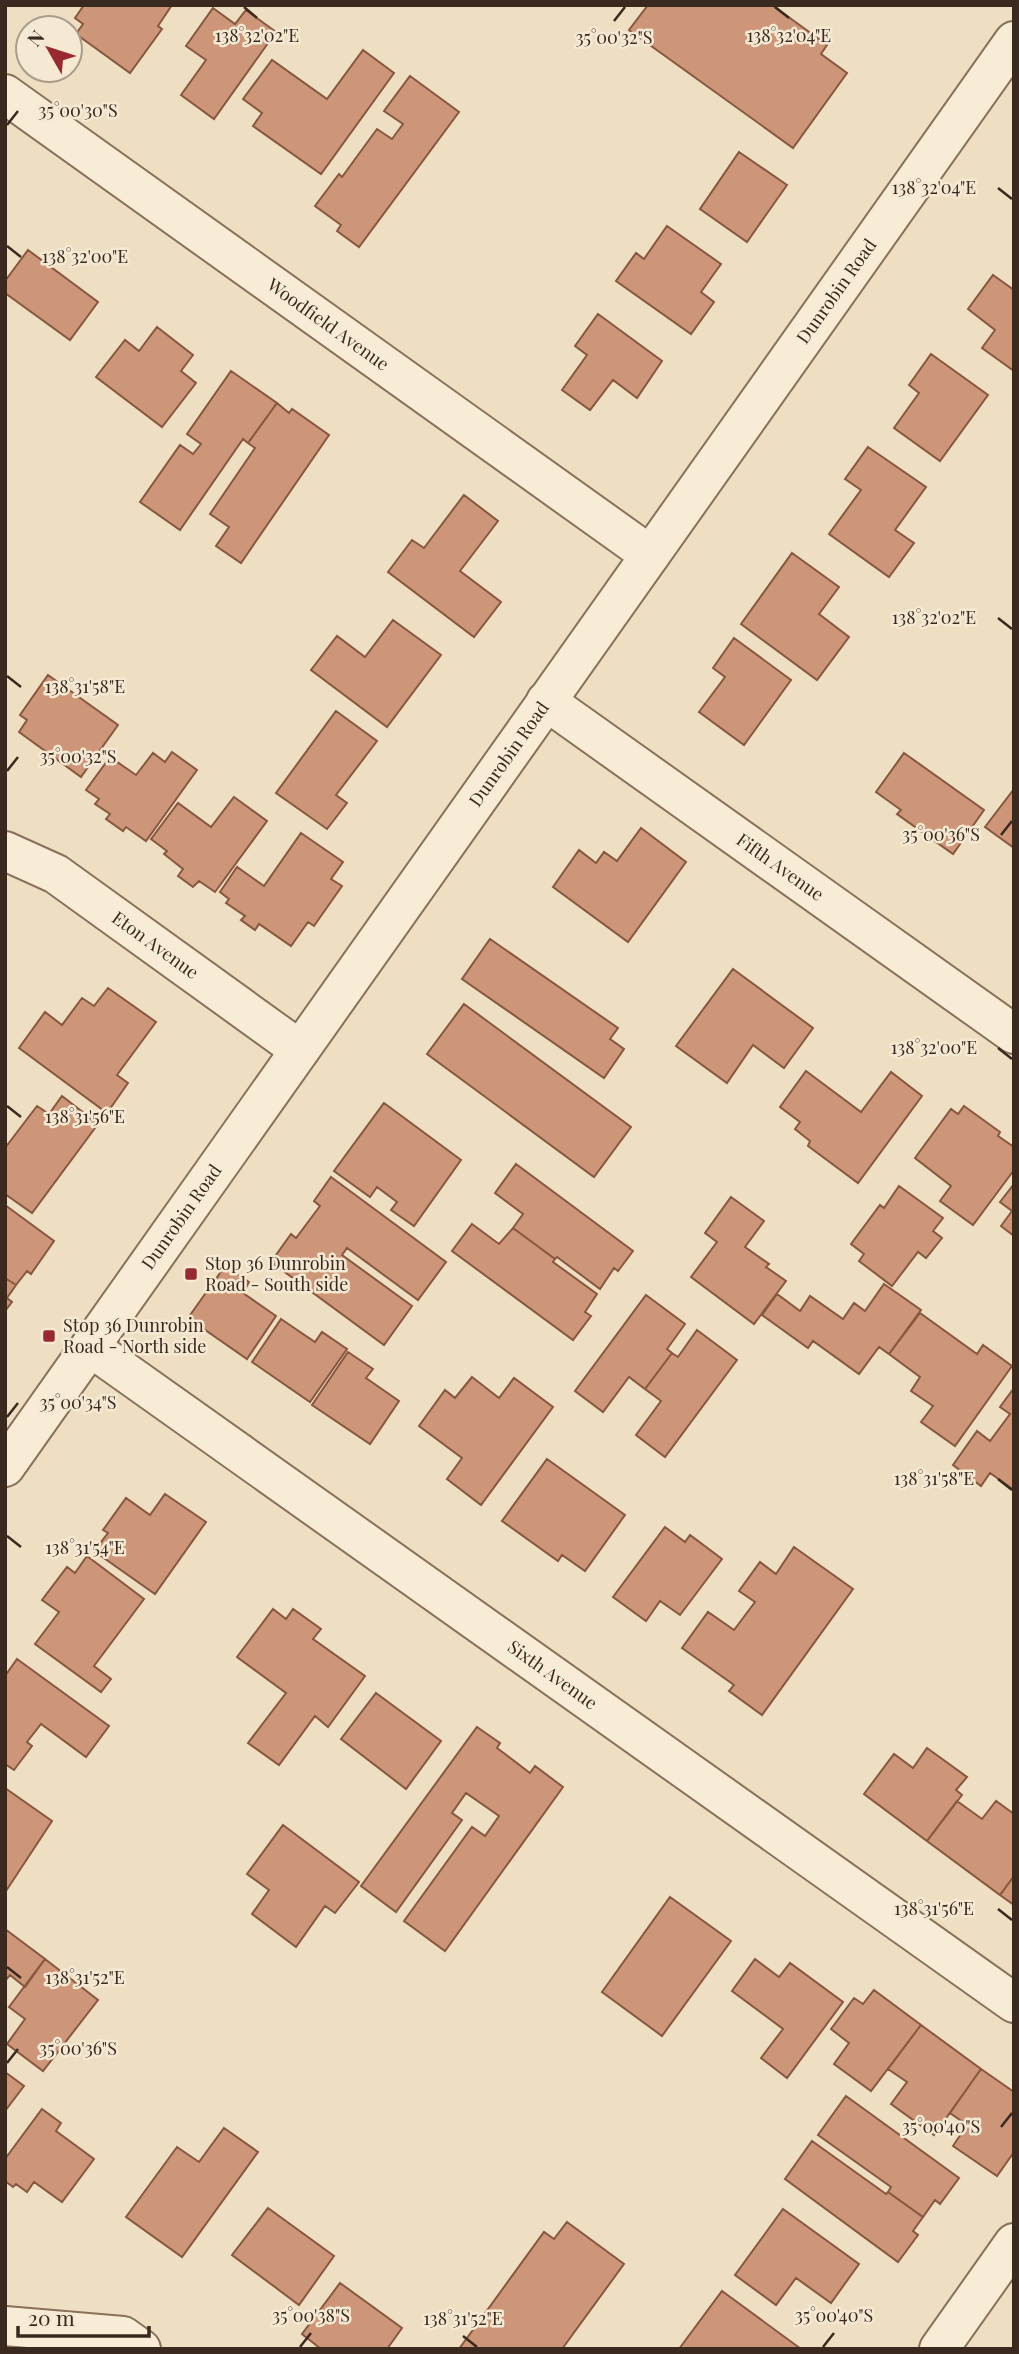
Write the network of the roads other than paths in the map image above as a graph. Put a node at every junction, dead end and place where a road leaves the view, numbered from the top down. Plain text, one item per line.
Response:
1 (1011, 51) edge
2 (5, 94) edge
3 (650, 555) junction
4 (546, 701) junction
5 (5, 851) edge
6 (1014, 1034) edge
7 (300, 1050) junction
8 (90, 1347) junction
9 (5, 1467) edge
10 (1014, 2003) edge
11 (1014, 2243) edge
12 (5, 2326) edge
13 (141, 2349) edge
14 (939, 2349) edge

1 - 3 street, Dunrobin Road
2 - 3 street, Woodfield Avenue
3 - 4 street, Dunrobin Road
4 - 6 street, Fifth Avenue
4 - 7 street, Dunrobin Road
5 - 7 street, Eton Avenue
7 - 8 street, Dunrobin Road
8 - 9 street, Dunrobin Road
8 - 10 street, Sixth Avenue
11 - 14 street
12 - 13 street

